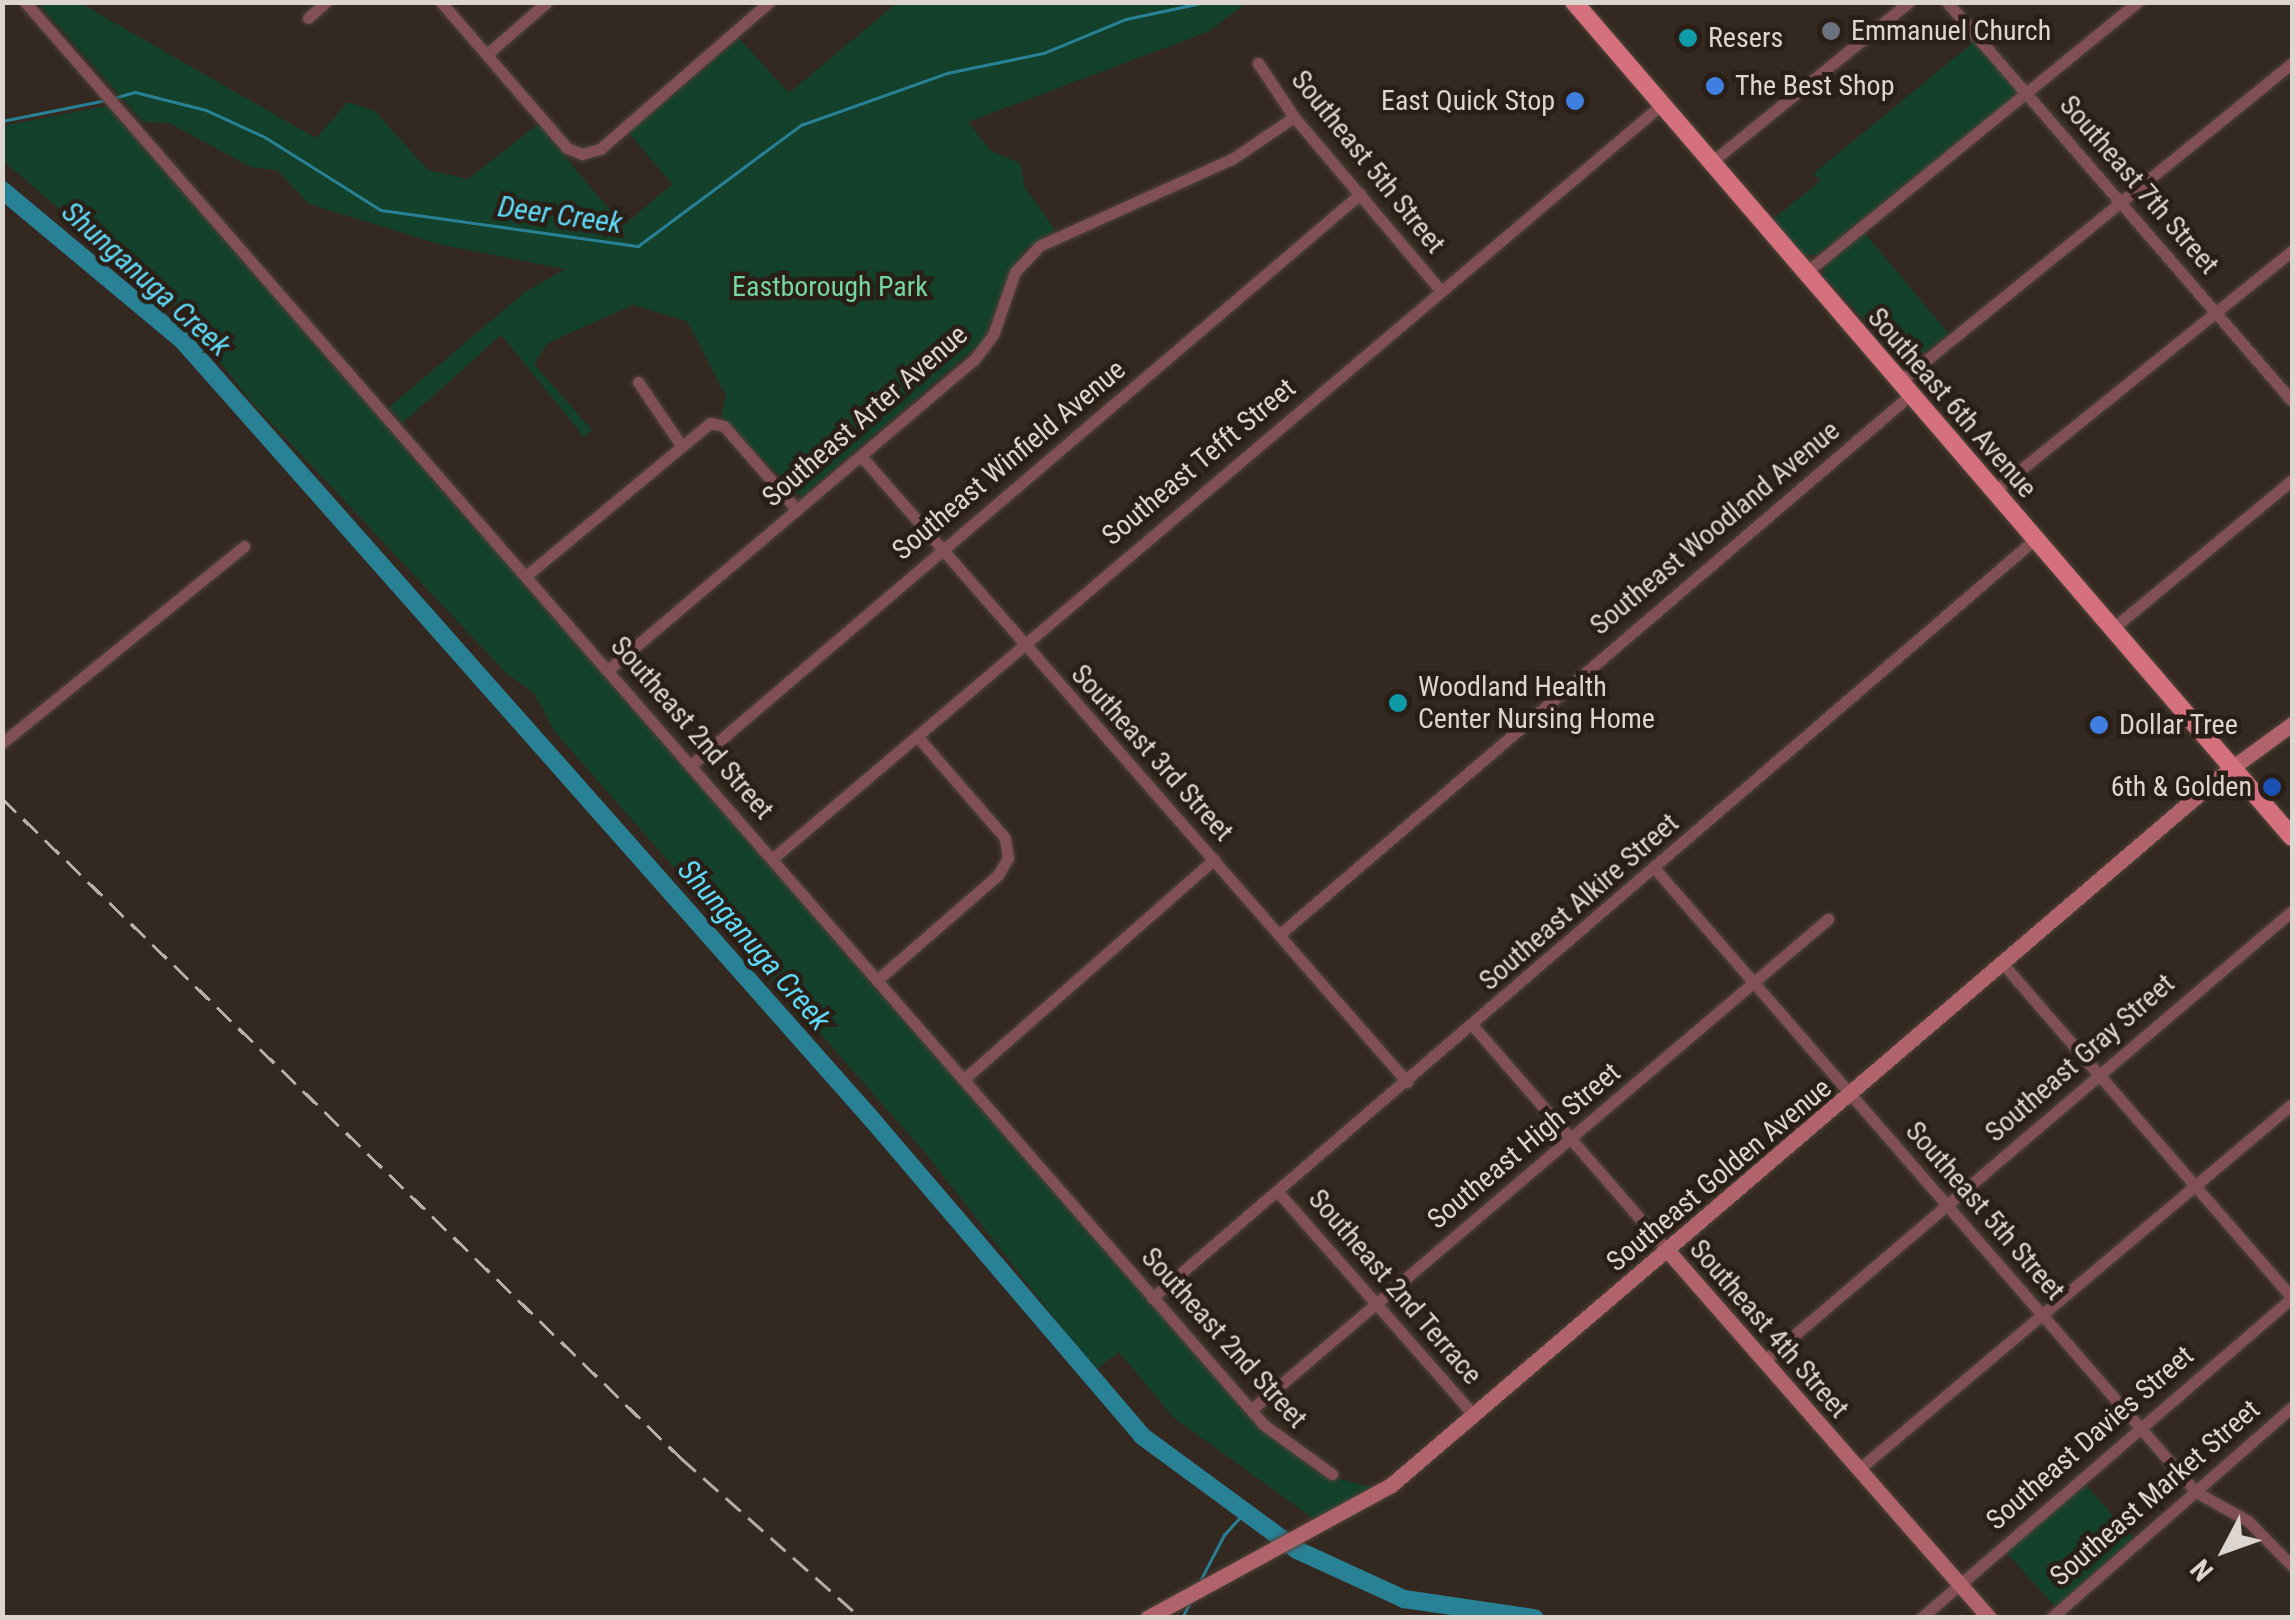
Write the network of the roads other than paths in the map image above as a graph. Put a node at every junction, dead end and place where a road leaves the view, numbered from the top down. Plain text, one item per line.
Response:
1 (25, 2) edge
2 (326, 2) edge
3 (442, 2) edge
4 (547, 2) edge
5 (769, 2) edge
6 (1909, 2) edge
7 (1947, 2) edge
8 (2138, 2) edge
9 (1579, 6) edge
10 (308, 18) dead end
11 (487, 54) junction
12 (2292, 62) edge
13 (1258, 63) dead end
14 (2026, 93) junction
15 (1660, 106) junction
16 (1294, 117) junction
17 (1709, 164) junction
18 (1360, 194) junction
19 (2120, 201) junction
20 (2292, 251) edge
21 (1804, 274) junction
22 (1441, 290) junction
23 (2216, 313) junction
24 (638, 382) dead end
25 (1904, 390) junction
26 (2292, 401) edge
27 (681, 445) junction
28 (861, 456) junction
29 (2292, 480) edge
30 (1993, 492) junction
31 (796, 510) junction
32 (2034, 540) junction
33 (244, 546) dead end
34 (941, 551) junction
35 (527, 575) junction
36 (2112, 629) junction
37 (1022, 645) junction
38 (608, 669) junction
39 (2292, 724) edge
40 (916, 736) junction
41 (2, 743) edge
42 (691, 765) junction
43 (2234, 768) junction
44 (2292, 837) edge
45 (772, 858) junction
46 (1214, 859) junction
47 (1656, 870) junction
48 (2292, 912) edge
49 (1828, 919) dead end
50 (1280, 934) junction
51 (2003, 964) junction
52 (877, 980) junction
53 (1754, 984) junction
54 (1474, 1027) junction
55 (2099, 1074) junction
56 (964, 1079) junction
57 (1407, 1082) junction
58 (1851, 1095) junction
59 (2292, 1104) edge
60 (1570, 1139) junction
61 (2194, 1186) junction
62 (1278, 1192) junction
63 (1947, 1205) junction
64 (1668, 1252) junction
65 (1152, 1298) junction
66 (2292, 1298) edge
67 (1377, 1304) junction
68 (2042, 1314) junction
69 (1764, 1361) junction
70 (2292, 1407) edge
71 (1251, 1410) junction
72 (1475, 1416) junction
73 (2139, 1427) junction
74 (1859, 1469) junction
75 (1332, 1474) dead end
76 (2196, 1492) junction
77 (2292, 1566) edge
78 (1960, 1584) junction
79 (1146, 1618) edge
80 (1921, 1618) edge
81 (1989, 1618) edge
82 (2051, 1618) edge

1 - 35 street, Southeast 2nd Street
2 - 10 street
3 - 11 street
4 - 11 street
5 - 11 street
6 - 17 street
7 - 14 street, Southeast 7th Street
8 - 14 street
9 - 15 main road, Southeast 6th Avenue
12 - 19 street, Southeast Woodland Avenue
13 - 16 street, Southeast 5th Street
14 - 19 street, Southeast 7th Street
14 - 21 street
15 - 17 main road, Southeast 6th Avenue
15 - 22 street, Southeast Tefft Street
16 - 18 street, Southeast 5th Street
16 - 28 street, Southeast Arter Avenue
17 - 21 main road, Southeast 6th Avenue
18 - 22 street, Southeast 5th Street
18 - 34 street, Southeast Winfield Avenue
19 - 23 street, Southeast 7th Street
19 - 25 street, Southeast Woodland Avenue
20 - 23 street
21 - 25 main road, Southeast 6th Avenue
22 - 37 street, Southeast Tefft Street
23 - 26 street, Southeast 7th Street
23 - 30 street
24 - 27 street
25 - 30 main road, Southeast 6th Avenue
25 - 50 street, Southeast Woodland Avenue
27 - 31 street
27 - 35 street
28 - 31 street, Southeast Arter Avenue
28 - 34 street, Southeast 3rd Street
29 - 36 street
30 - 32 main road, Southeast 6th Avenue
31 - 38 street, Southeast Arter Avenue
32 - 36 main road, Southeast 6th Avenue
32 - 47 street, Southeast Alkire Street
33 - 41 street
34 - 37 street, Southeast 3rd Street
34 - 42 street, Southeast Winfield Avenue
35 - 38 street, Southeast 2nd Street
36 - 43 main road, Southeast 6th Avenue
37 - 40 street, Southeast Tefft Street
37 - 46 street, Southeast 3rd Street
38 - 42 street, Southeast 2nd Street
39 - 43 street, Southeast Golden Avenue
40 - 45 street, Southeast Tefft Street
40 - 52 street
42 - 45 street, Southeast 2nd Street
43 - 44 main road, Southeast 6th Avenue
43 - 51 street, Southeast Golden Avenue
45 - 52 street, Southeast 2nd Street
46 - 50 street, Southeast 3rd Street
46 - 56 street
47 - 53 street, Southeast 5th Street
47 - 54 street, Southeast Alkire Street
48 - 55 street, Southeast Gray Street
49 - 53 street, Southeast High Street
50 - 57 street, Southeast 3rd Street
51 - 55 street
51 - 58 street, Southeast Golden Avenue
52 - 56 street, Southeast 2nd Street
53 - 58 street, Southeast 5th Street
53 - 60 street, Southeast High Street
54 - 57 street, Southeast Alkire Street
54 - 60 street, Southeast 4th Street
55 - 61 street
55 - 63 street, Southeast Gray Street
56 - 65 street, Southeast 2nd Street
57 - 62 street, Southeast Alkire Street
58 - 63 street, Southeast 5th Street
58 - 64 street, Southeast Golden Avenue
59 - 61 street
60 - 64 street, Southeast 4th Street
60 - 67 street, Southeast High Street
61 - 66 street
61 - 68 street
62 - 65 street, Southeast Alkire Street
62 - 67 street, Southeast 2nd Terrace
63 - 68 street, Southeast 5th Street
63 - 69 street, Southeast Gray Street
64 - 69 street, Southeast 4th Street
64 - 72 street, Southeast Golden Avenue
65 - 71 street, Southeast 2nd Street
66 - 73 street, Southeast Davies Street
67 - 71 street, Southeast High Street
67 - 72 street, Southeast 2nd Terrace
68 - 73 street, Southeast 5th Street
68 - 74 street
69 - 74 street, Southeast 4th Street
70 - 76 street, Southeast Market Street
71 - 75 street, Southeast 2nd Street
72 - 79 street, Southeast Golden Avenue
73 - 76 street, Southeast 5th Street
73 - 78 street, Southeast Davies Street
74 - 78 street, Southeast 4th Street
76 - 77 street, Southeast 5th Street
76 - 82 street, Southeast Market Street
78 - 80 street, Southeast Davies Street
78 - 81 street, Southeast 4th Street

